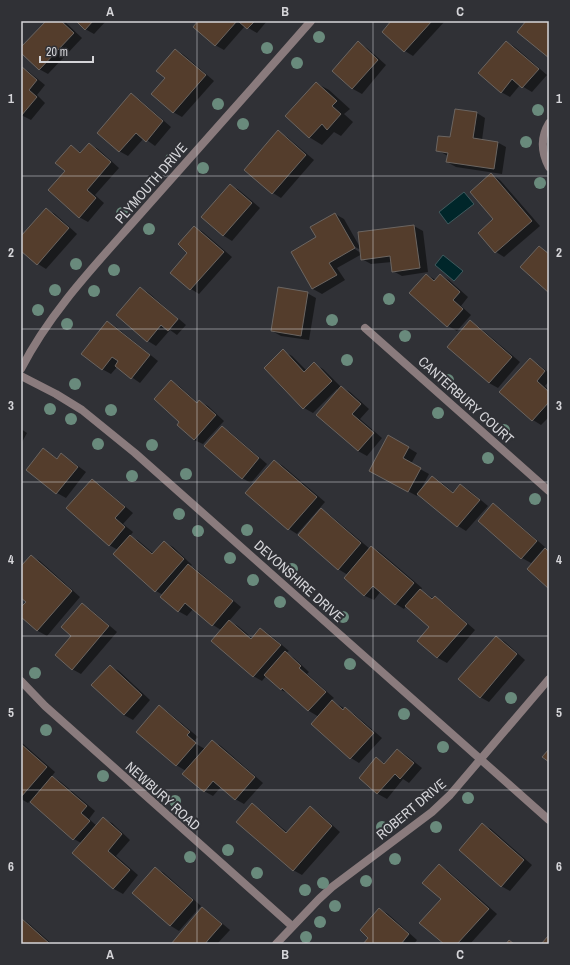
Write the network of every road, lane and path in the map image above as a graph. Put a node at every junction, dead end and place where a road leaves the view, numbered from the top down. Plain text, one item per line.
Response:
1 (311, 21) edge
2 (549, 123) edge
3 (549, 167) edge
4 (365, 328) dead end
5 (21, 370) edge
6 (21, 376) edge
7 (549, 491) edge
8 (549, 679) edge
9 (21, 681) edge
10 (481, 759) junction
11 (549, 820) edge
12 (292, 926) junction
13 (276, 944) edge

1 - 5 street, PLYMOUTH DRIVE
2 - 3 street
4 - 7 street, CANTERBURY COURT
6 - 10 street, DEVONSHIRE DRIVE
8 - 10 street, ROBERT DRIVE
9 - 12 street, NEWBURY ROAD
10 - 11 street, DEVONSHIRE DRIVE
10 - 12 street, ROBERT DRIVE
12 - 13 street, ROBERT DRIVE

